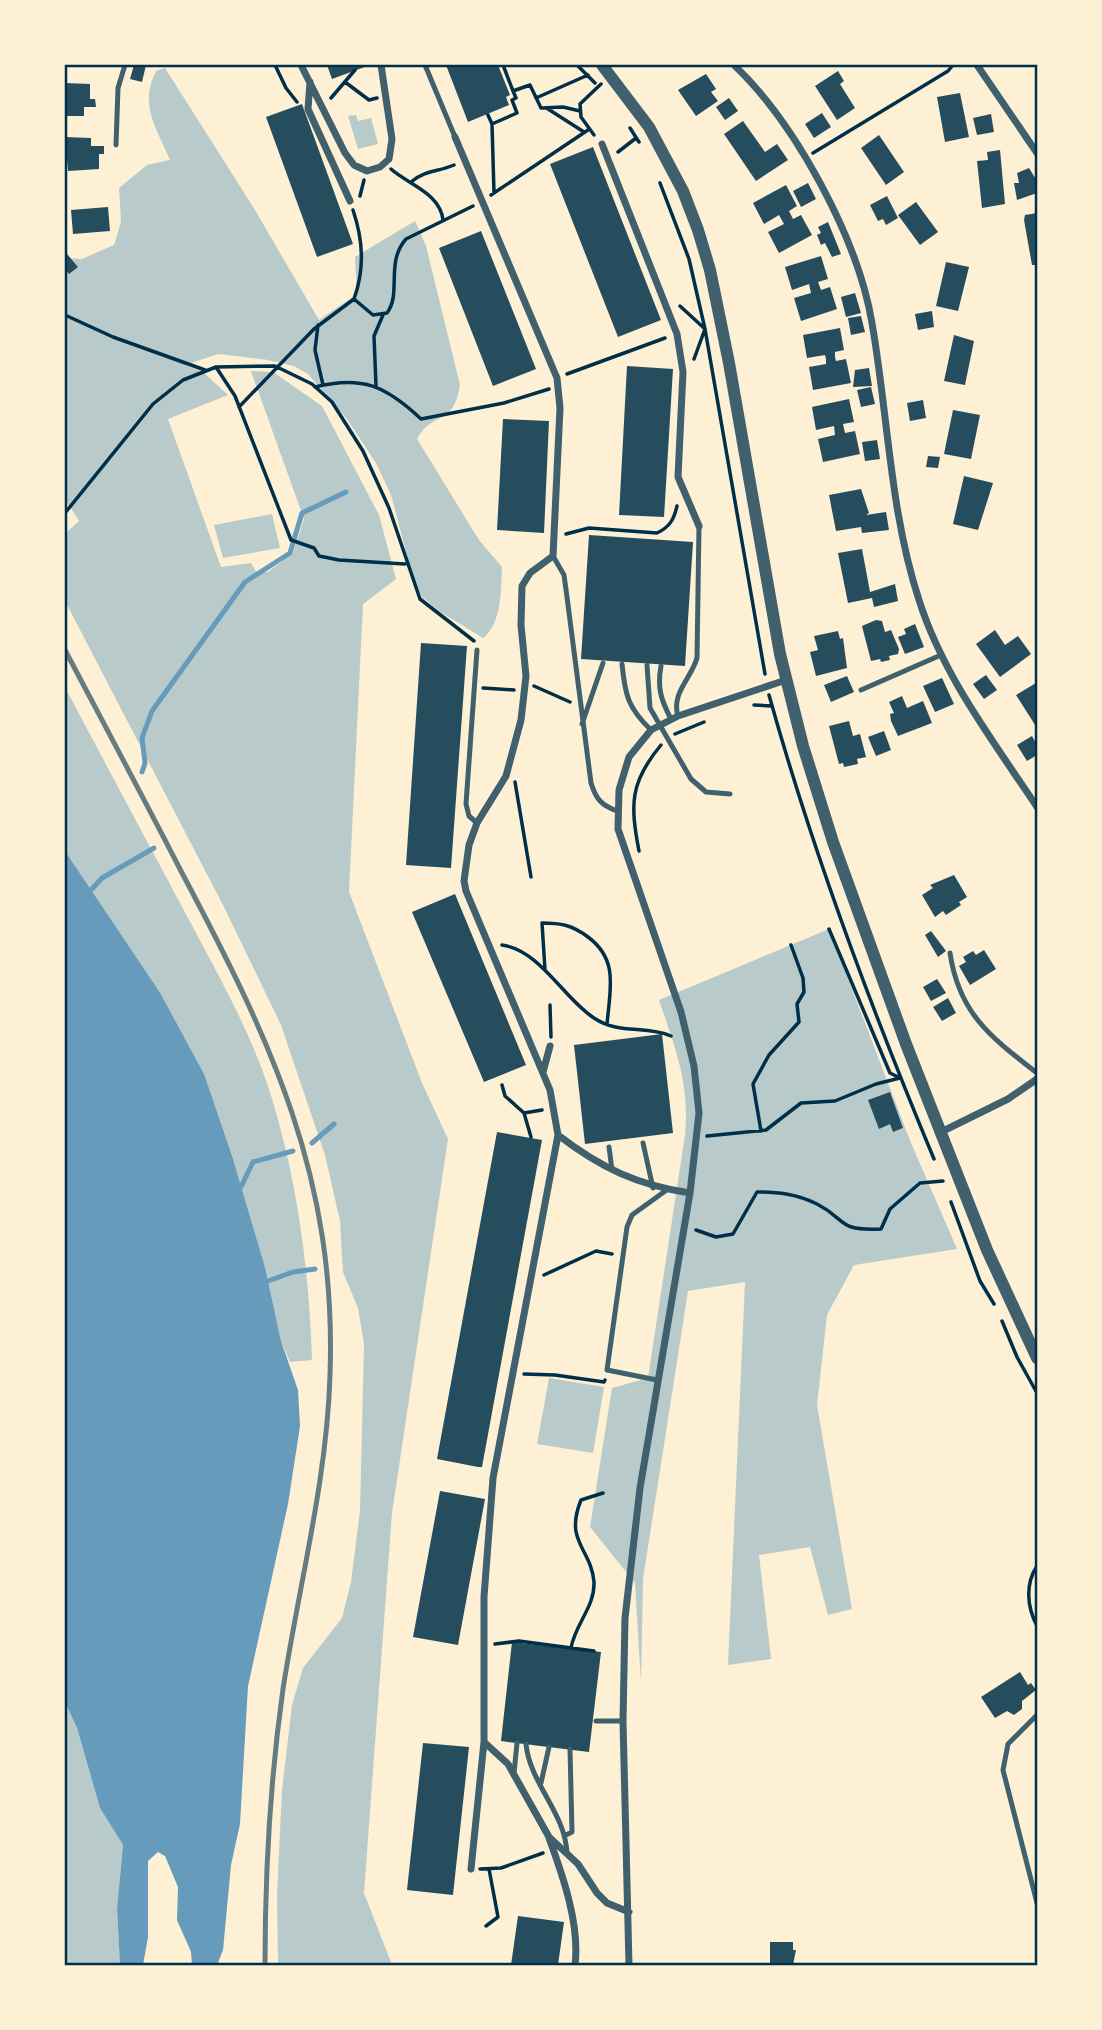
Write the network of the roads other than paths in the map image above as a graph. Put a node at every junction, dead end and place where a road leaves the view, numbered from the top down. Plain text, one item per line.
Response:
1 (125, 65) edge
2 (301, 65) edge
3 (382, 65) edge
4 (425, 65) edge
5 (602, 65) edge
6 (734, 65) edge
7 (977, 65) edge
8 (310, 81) junction
9 (455, 137) joint
10 (602, 144) dead end
11 (116, 145) dead end
12 (1037, 153) edge
13 (350, 201) road end
14 (699, 526) joint
15 (553, 556) junction
16 (477, 650) road end
17 (941, 655) junction
18 (603, 663) dead end
19 (622, 664) dead end
20 (646, 665) dead end
21 (661, 666) dead end
22 (786, 681) junction
23 (861, 691) dead end
24 (674, 718) junction
25 (582, 724) junction
26 (660, 725) junction
27 (652, 730) junction
28 (730, 794) dead end
29 (1037, 807) edge
30 (617, 811) junction
31 (477, 823) junction
32 (950, 953) dead end
33 (550, 1046) road end
34 (543, 1073) junction
35 (1037, 1073) edge
36 (1037, 1079) edge
37 (940, 1133) junction
38 (558, 1135) junction
39 (643, 1143) dead end
40 (609, 1147) dead end
41 (612, 1170) junction
42 (653, 1188) junction
43 (668, 1189) junction
44 (690, 1193) junction
45 (1037, 1358) edge
46 (657, 1380) junction
47 (1037, 1715) edge
48 (596, 1721) dead end
49 (622, 1721) junction
50 (484, 1742) junction
51 (517, 1743) dead end
52 (526, 1744) dead end
53 (549, 1747) dead end
54 (570, 1749) dead end
55 (514, 1773) junction
56 (541, 1783) junction
57 (566, 1835) junction
58 (549, 1837) junction
59 (567, 1853) junction
60 (471, 1869) road end
61 (1037, 1903) edge
62 (629, 1912) junction
63 (575, 1965) edge
64 (629, 1965) edge

1 - 11 lane
2 - 8 street
3 - 8 street
4 - 9 lane
5 - 22 street
6 - 17 street
7 - 12 street
8 - 13 street
9 - 15 street
10 - 14 street
14 - 24 lane
15 - 25 lane
15 - 31 street
16 - 31 lane
17 - 23 lane
17 - 29 street
18 - 25 lane
19 - 27 lane
20 - 26 lane
21 - 24 lane
22 - 24 street
22 - 37 street
24 - 26 street
25 - 30 lane
26 - 27 street
26 - 28 lane
27 - 30 street
30 - 44 street
31 - 34 street
32 - 35 lane
33 - 34 street
34 - 38 street
36 - 37 street
37 - 45 street
38 - 41 street
38 - 50 street
39 - 42 lane
40 - 41 lane
41 - 42 street
42 - 43 street
43 - 44 street
43 - 46 lane
44 - 46 street
46 - 49 street
47 - 61 lane
48 - 49 lane
49 - 62 street
50 - 55 street
50 - 60 street
51 - 55 lane
52 - 56 lane
53 - 56 lane
54 - 57 lane
55 - 58 street
56 - 57 lane
57 - 59 lane
58 - 59 street
58 - 63 street
59 - 62 street
62 - 64 street

